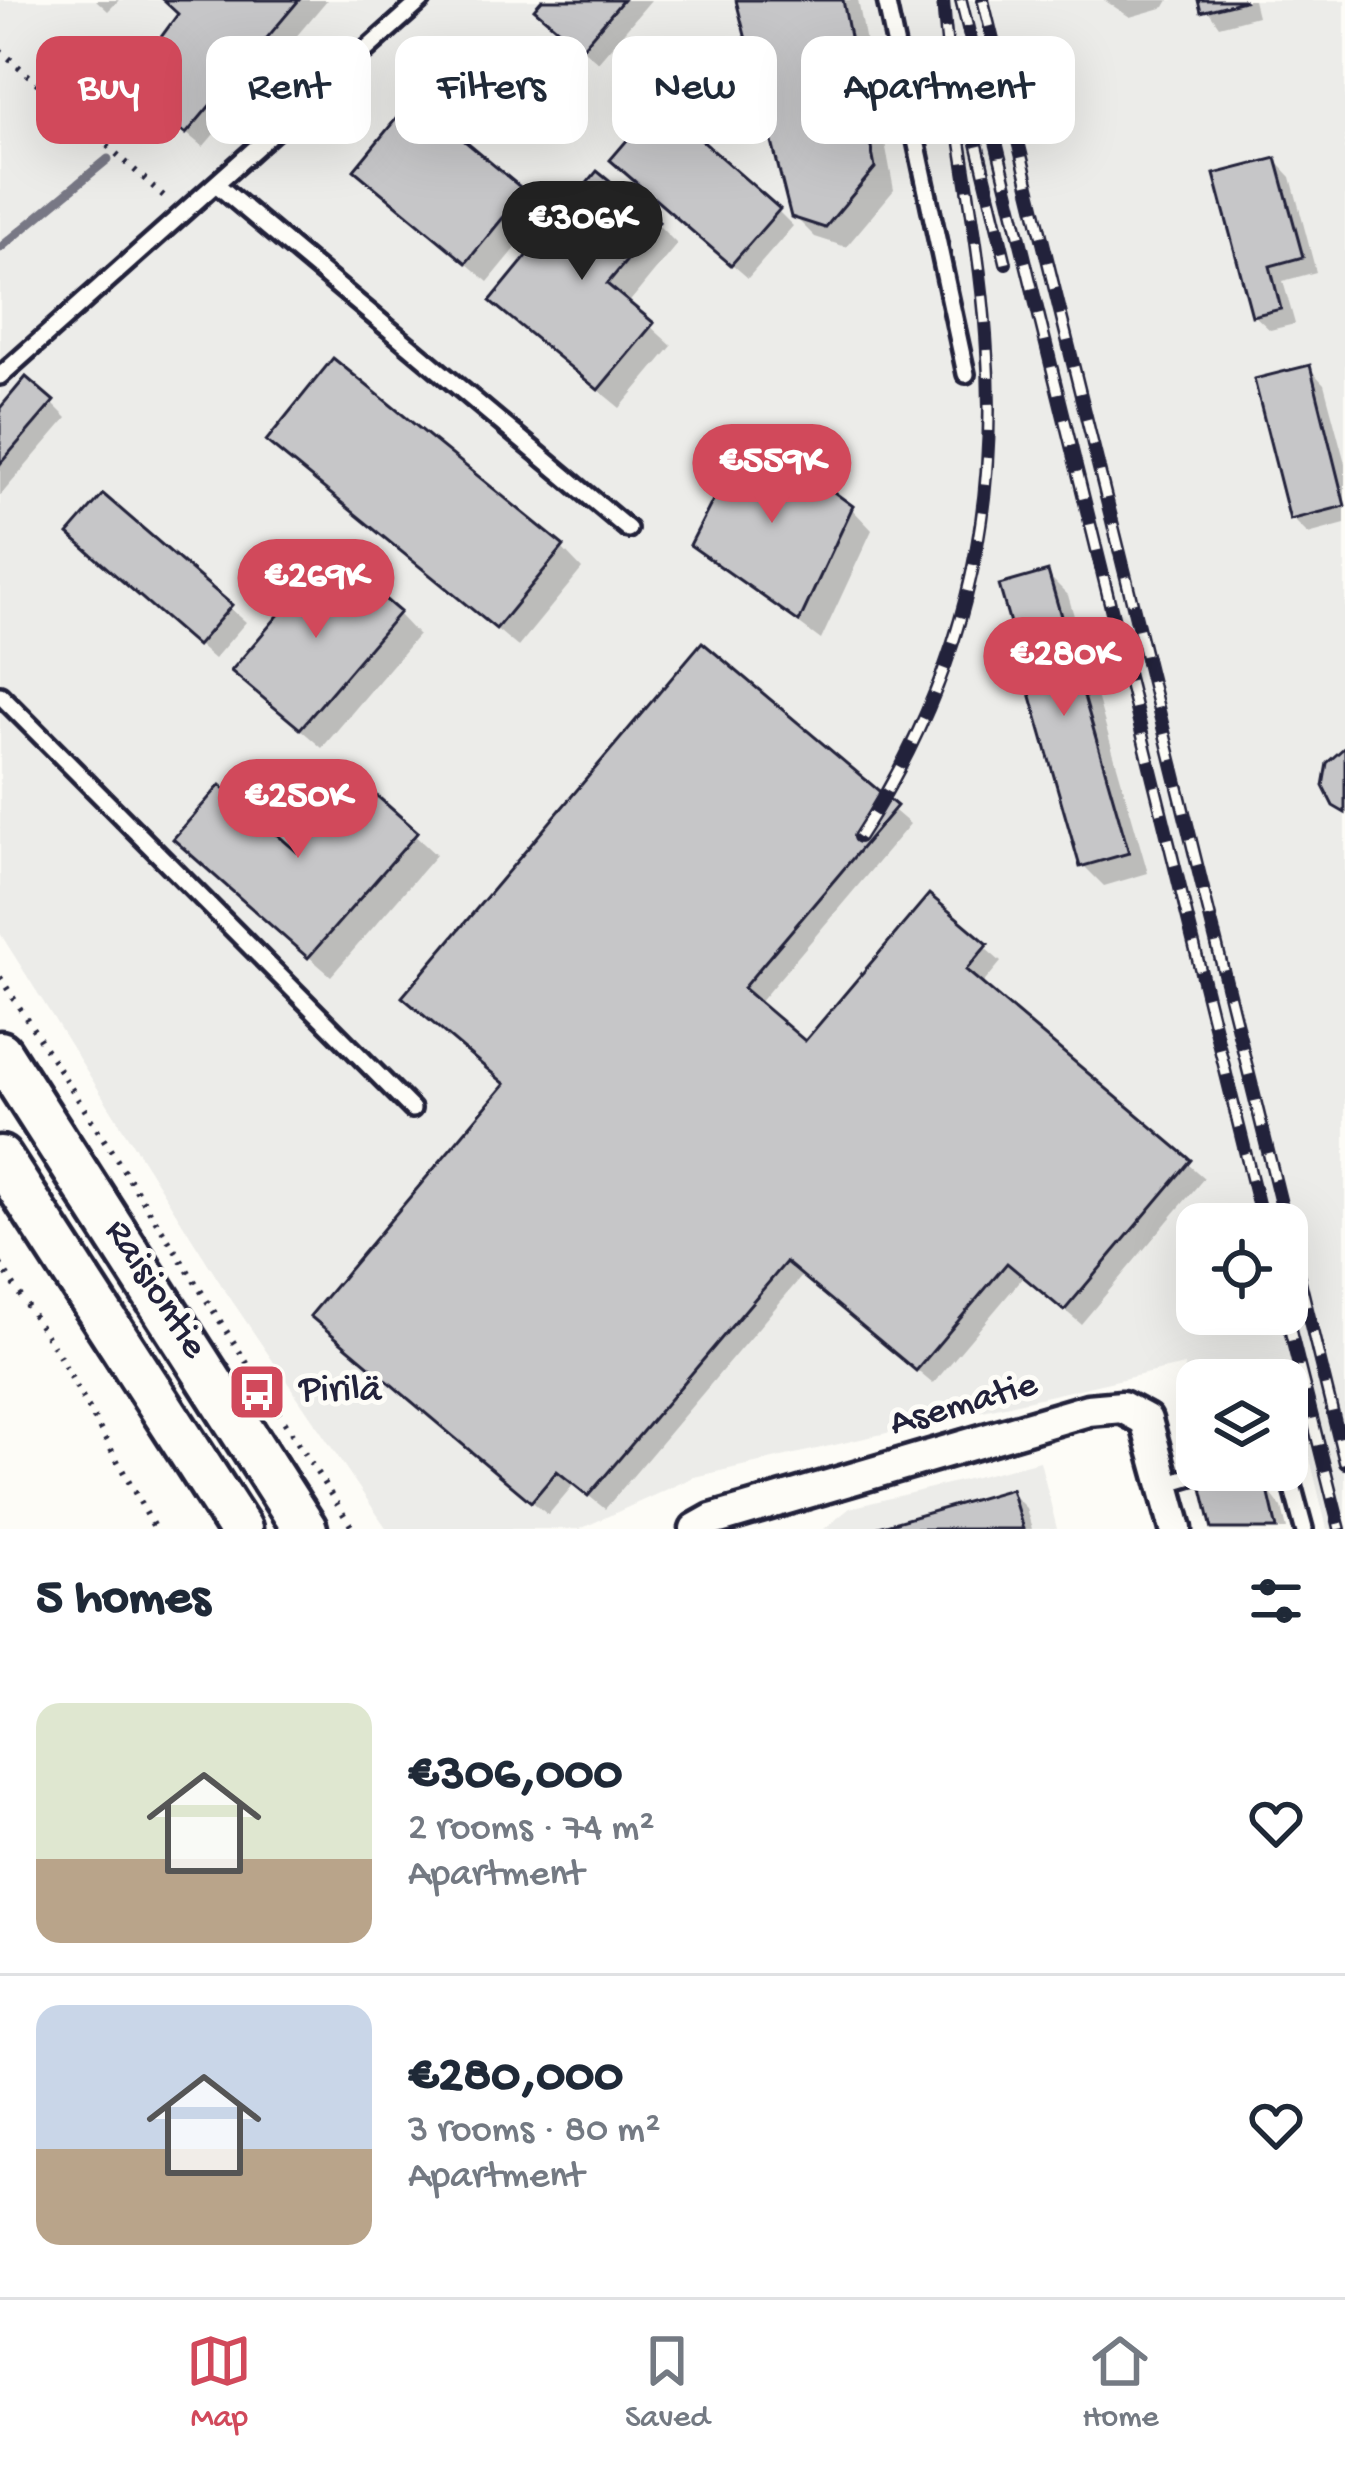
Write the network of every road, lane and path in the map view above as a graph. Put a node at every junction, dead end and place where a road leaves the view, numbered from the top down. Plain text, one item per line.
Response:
1 (422, 0) edge
2 (886, 0) edge
3 (0, 50) edge
4 (216, 184) junction
5 (183, 213) junction
6 (966, 374) dead end
7 (0, 376) edge
8 (628, 529) dead end
9 (0, 695) edge
10 (0, 977) edge
11 (0, 1053) edge
12 (412, 1109) dead end
13 (0, 1158) edge
14 (0, 1264) edge
15 (1176, 1481) edge
16 (1166, 1484) junction
17 (1294, 1491) edge
18 (709, 1526) edge
19 (155, 1529) edge
20 (239, 1529) edge
21 (305, 1529) edge
22 (353, 1529) edge
23 (1175, 1529) edge
24 (1304, 1529) edge

1 - 4 lane
2 - 6 lane
3 - 5 path
4 - 5 lane
4 - 8 lane
5 - 7 lane
9 - 12 lane
10 - 22 path
11 - 21 main road, Raisiontie
13 - 20 main road, Raisiontie
14 - 19 path
15 - 16 lane
16 - 18 street, Asematie
16 - 23 street, Asematie
17 - 24 lane

